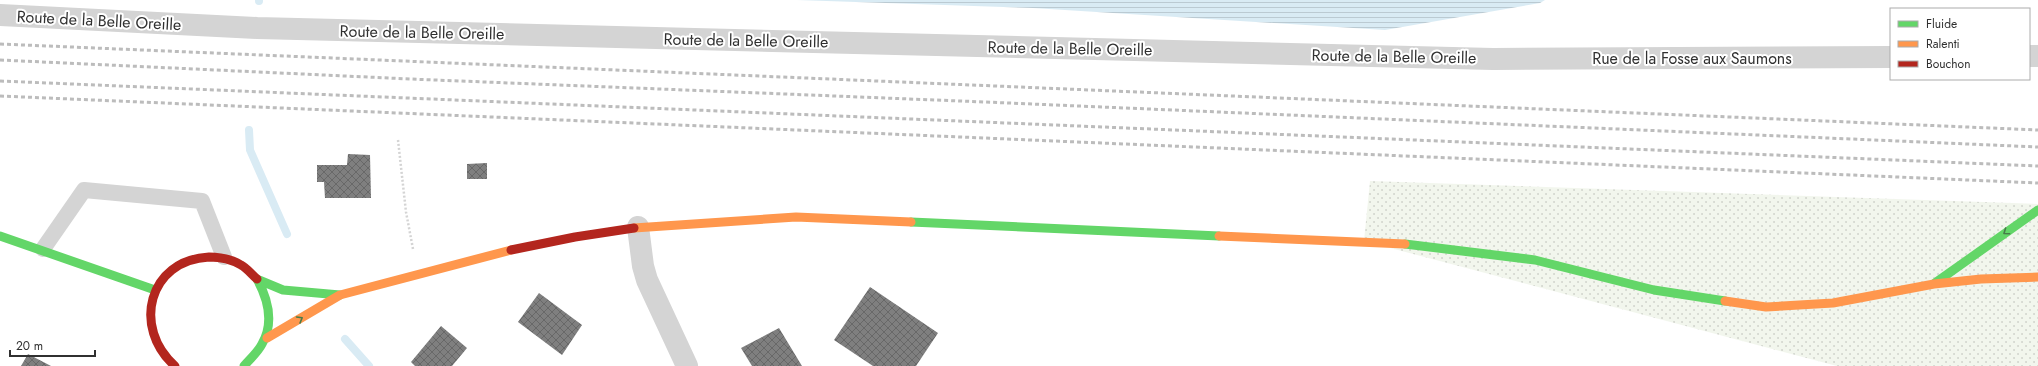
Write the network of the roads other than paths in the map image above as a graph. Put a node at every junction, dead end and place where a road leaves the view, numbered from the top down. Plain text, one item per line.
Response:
1 (0, 15) edge
2 (1890, 57) edge
3 (1493, 59) joint
4 (2038, 210) edge
5 (638, 227) junction
6 (0, 236) edge
7 (43, 250) junction
8 (224, 257) junction
9 (2038, 277) edge
10 (259, 280) junction
11 (1934, 284) junction
12 (155, 290) junction
13 (340, 295) junction
14 (267, 338) junction
15 (176, 366) edge
16 (244, 366) edge
17 (687, 366) edge

1 - 3 street, Route de la Belle Oreille
2 - 3 street, Rue de la Fosse aux Saumons
4 -> 11 main road
5 - 11 main road
5 - 13 main road
5 - 17 street
6 - 7 main road
7 - 8 lane
7 - 12 main road
8 - 10 main road
8 - 12 main road
9 - 11 main road
10 - 13 main road
10 - 14 main road
12 - 15 main road
14 -> 13 main road
14 - 16 main road

